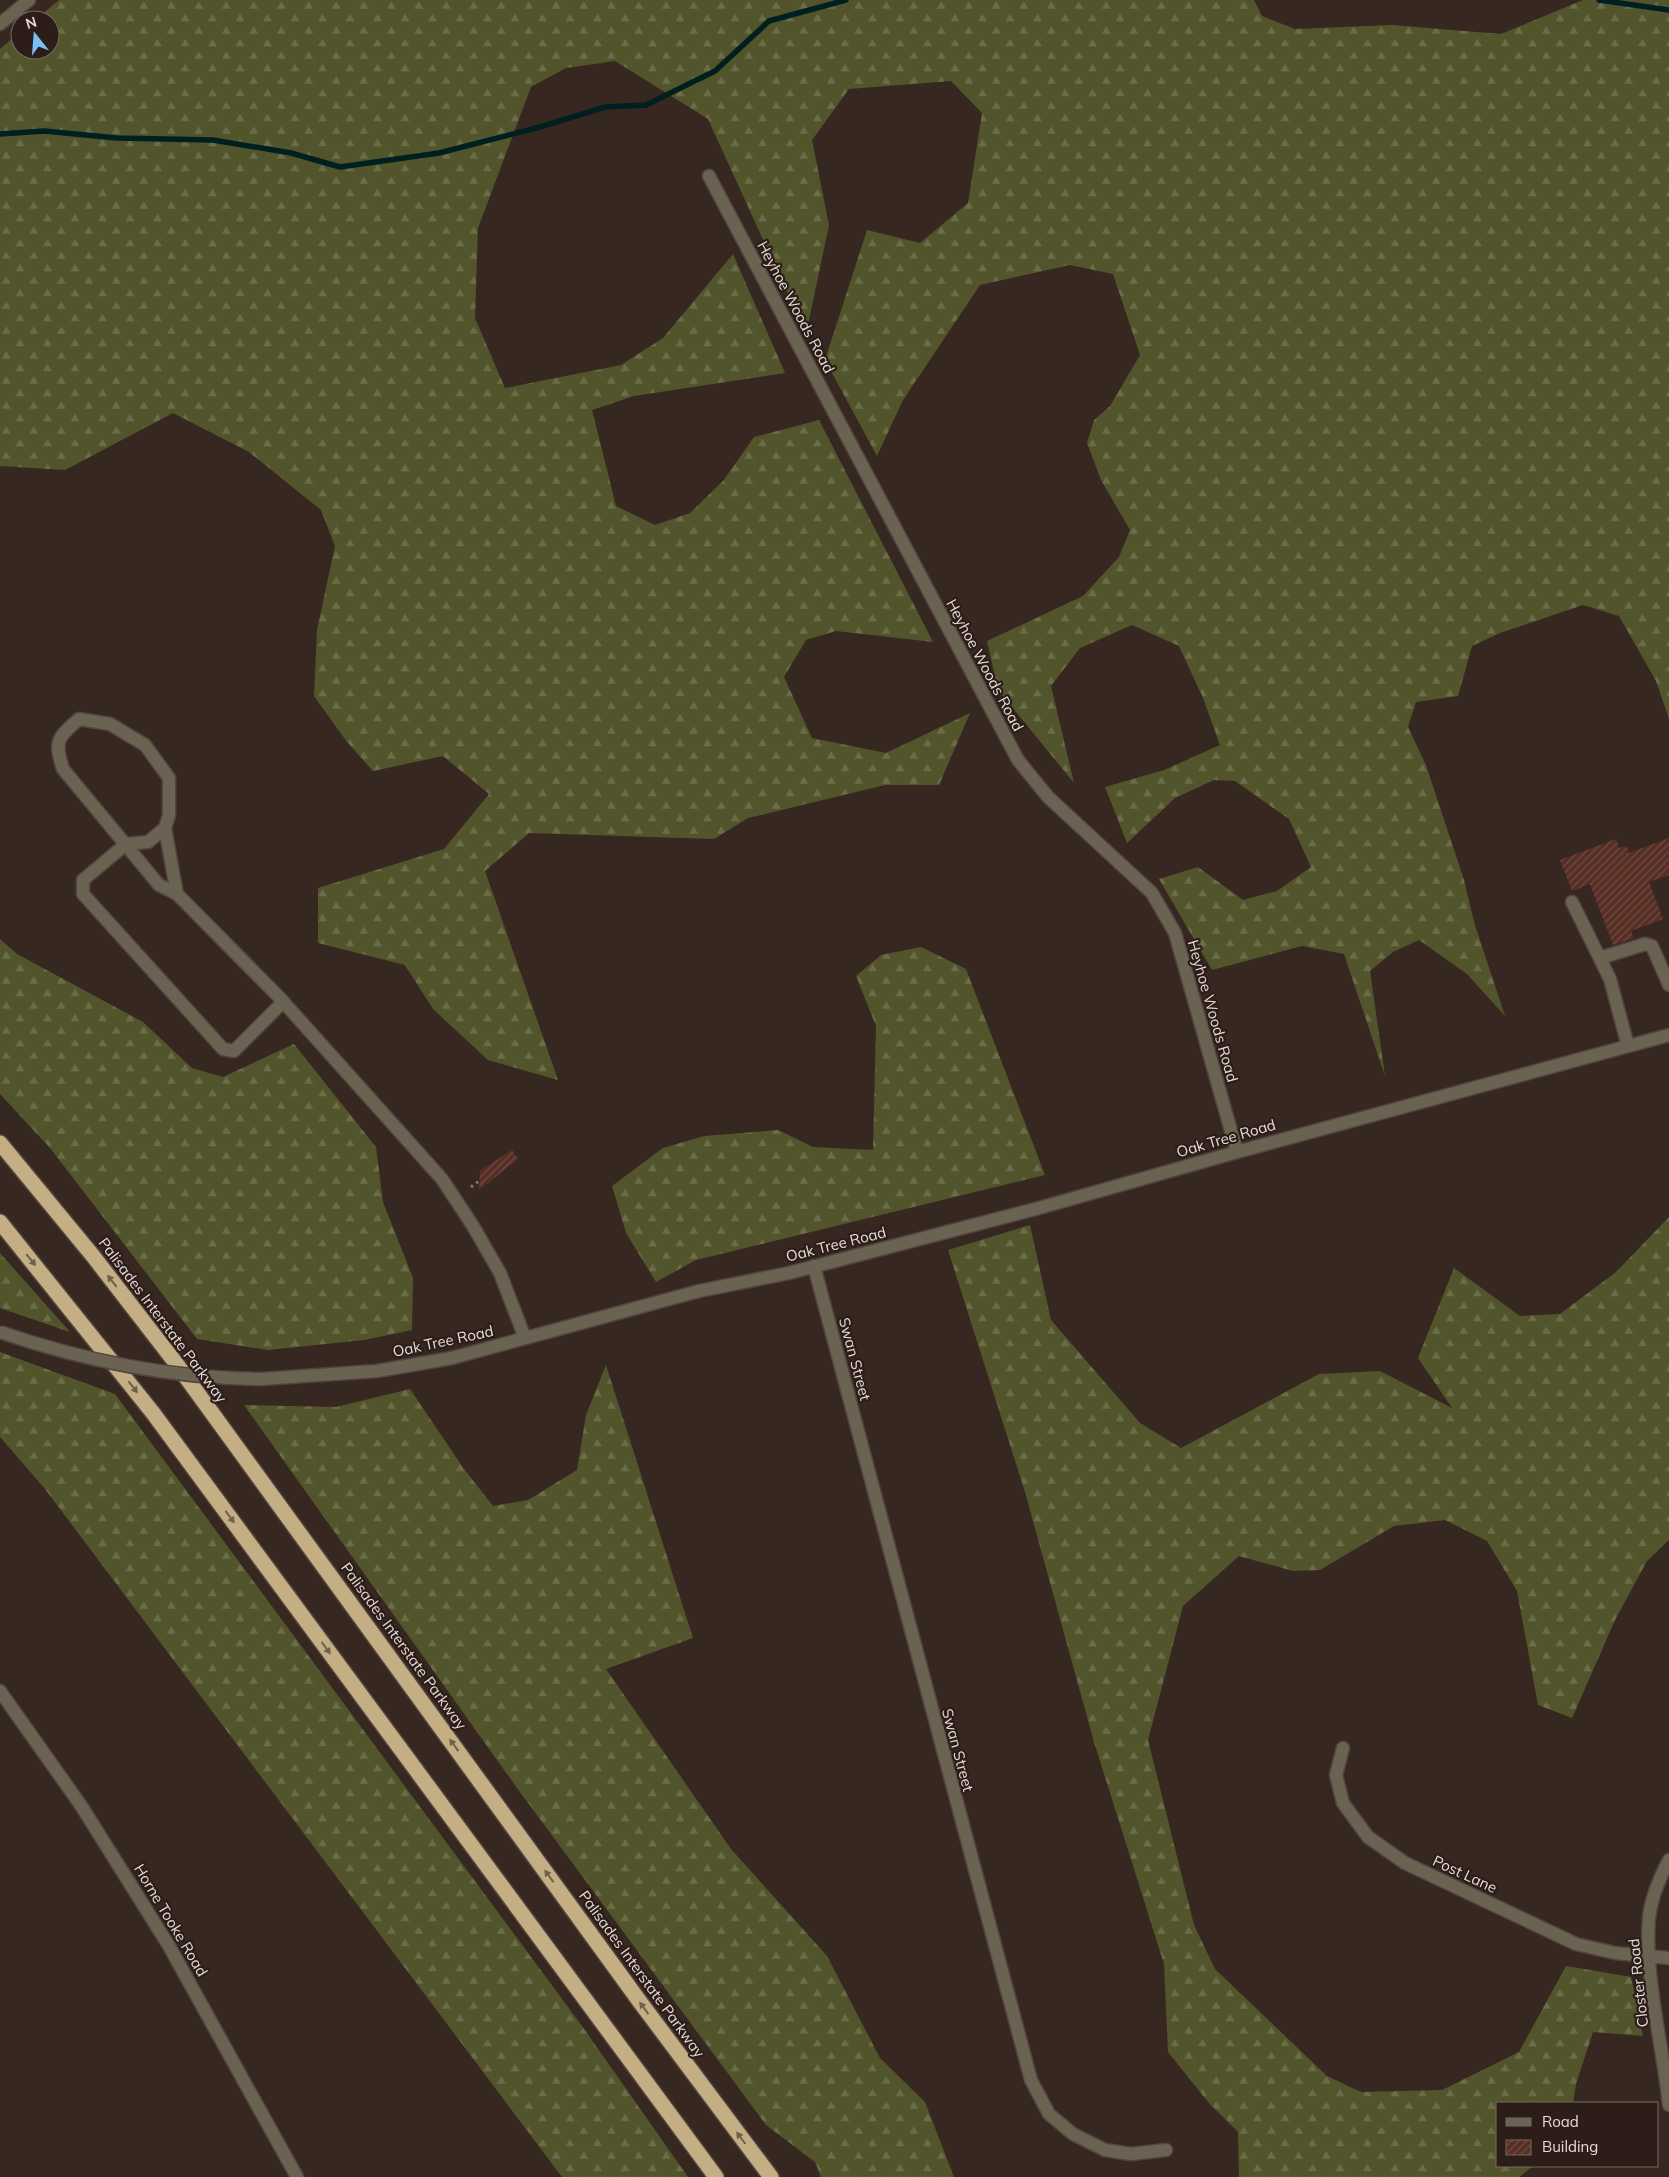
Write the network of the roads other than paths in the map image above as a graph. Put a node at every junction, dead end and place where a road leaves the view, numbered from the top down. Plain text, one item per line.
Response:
1 (29, 0) edge
2 (0, 24) edge
3 (709, 176) dead end
4 (165, 828) junction
5 (126, 844) junction
6 (177, 894) junction
7 (1572, 902) dead end
8 (1600, 958) junction
9 (1669, 985) edge
10 (283, 1002) junction
11 (1669, 1035) edge
12 (1628, 1046) junction
13 (0, 1143) edge
14 (1237, 1152) junction
15 (0, 1222) edge
16 (814, 1266) junction
17 (0, 1332) edge
18 (525, 1338) junction
19 (0, 1691) edge
20 (1343, 1748) dead end
21 (1669, 1860) edge
22 (1648, 1956) junction
23 (1669, 1958) edge
24 (1669, 2105) edge
25 (1166, 2150) dead end
26 (297, 2177) edge
27 (716, 2177) edge
28 (771, 2177) edge

1 - 2 street
3 - 14 street, Heyhoe Woods Road
4 - 5 street
4 - 5 street
4 - 6 street
5 - 6 street
5 - 10 street
6 - 10 street
7 - 8 street
8 - 9 street
8 - 12 street
10 - 18 street
11 - 12 street, Oak Tree Road
12 - 14 street, Oak Tree Road
28 -> 13 highway, Palisades Interstate Parkway
14 - 16 street, Oak Tree Road
15 -> 27 highway
16 - 18 street, Oak Tree Road
16 - 25 street, Swan Street
17 - 18 street, Oak Tree Road, bridge
19 - 26 street, Horne Tooke Road
20 - 22 street, Post Lane
21 - 22 street, Closter Road
22 - 23 street, Post Lane
22 - 24 street, Closter Road

